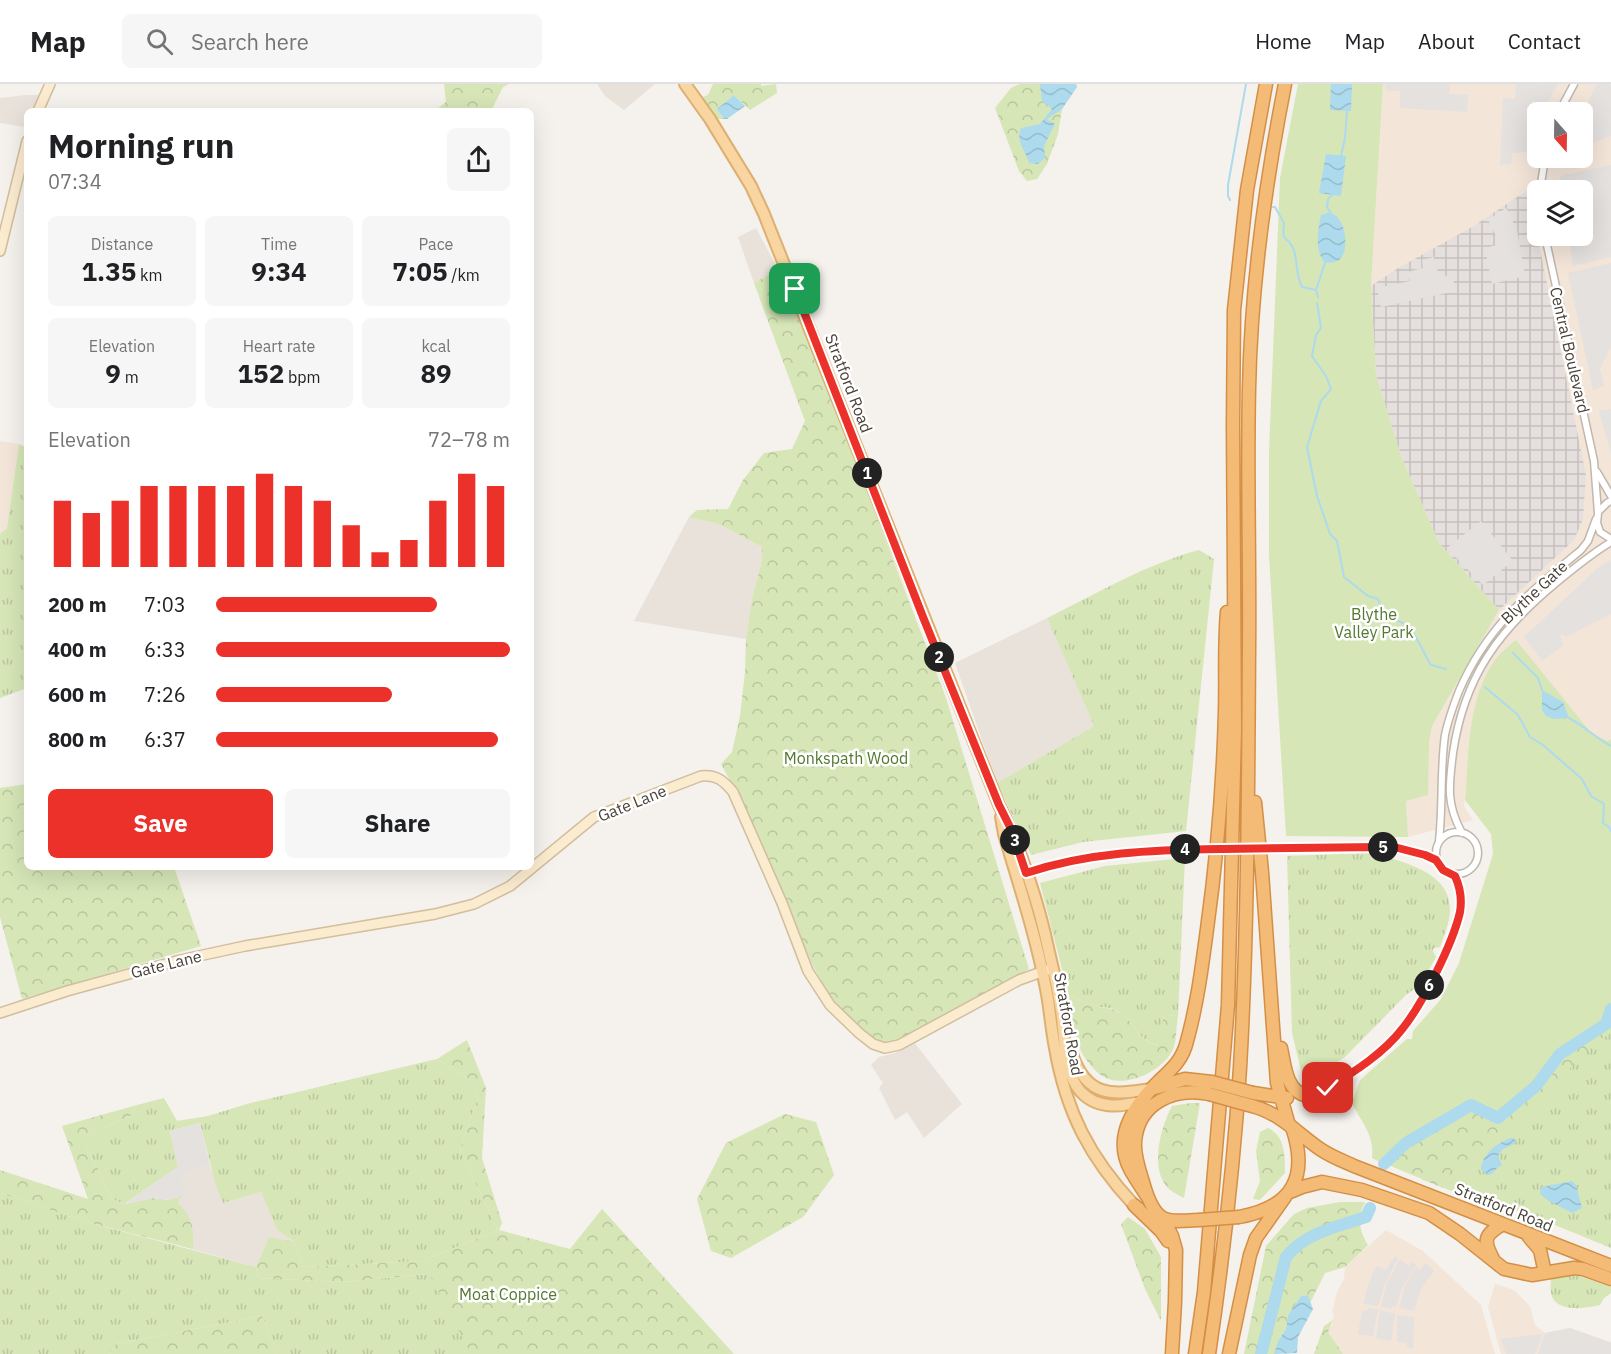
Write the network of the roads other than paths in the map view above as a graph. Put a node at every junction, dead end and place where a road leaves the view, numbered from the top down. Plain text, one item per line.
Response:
1 (50, 84) edge
2 (685, 84) edge
3 (1266, 84) edge
4 (1285, 84) edge
5 (1574, 84) edge
6 (1564, 102) edge
7 (39, 108) edge
8 (24, 153) edge
9 (1547, 246) edge
10 (0, 251) edge
11 (1594, 466) junction
12 (1611, 496) edge
13 (1611, 501) edge
14 (1597, 516) junction
15 (1233, 522) junction
16 (1611, 541) edge
17 (1248, 783) junction
18 (1462, 832) junction
19 (1439, 841) junction
20 (1436, 860) junction
21 (534, 866) edge
22 (529, 870) edge
23 (1021, 874) junction
24 (1453, 875) junction
25 (1048, 970) junction
26 (1061, 1010) junction
27 (0, 1013) edge
28 (1273, 1017) junction
29 (1211, 1088) junction
30 (1151, 1089) junction
31 (1307, 1096) junction
32 (1166, 1097) junction
33 (1281, 1098) junction
34 (1252, 1100) junction
35 (1138, 1102) junction
36 (1290, 1124) junction
37 (1288, 1195) junction
38 (1147, 1196) junction
39 (1134, 1205) junction
40 (1161, 1217) junction
41 (1503, 1224) junction
42 (1526, 1234) junction
43 (1176, 1259) junction
44 (1495, 1263) junction
45 (1611, 1266) edge
46 (1545, 1273) junction
47 (1611, 1279) edge
48 (1172, 1354) edge
49 (1195, 1354) edge
50 (1209, 1354) edge
51 (1229, 1354) edge

1 - 7 street
2 - 23 main road, Stratford Road
3 - 15 highway
4 - 17 highway
5 - 6 street
8 - 10 street
9 - 11 street, Central Boulevard
11 - 12 street
11 - 14 street
13 - 14 street
14 - 16 street
14 - 19 street, Blythe Gate
15 - 30 highway
15 - 49 highway
16 - 18 street, Blythe Gate
17 - 28 highway
17 - 50 highway
18 - 19 street
18 - 24 street
19 - 20 street
20 - 23 street, bridge
20 - 24 street
21 - 25 street, Gate Lane
22 - 27 street, Gate Lane
23 - 25 main road, Stratford Road
24 - 31 street
25 - 26 main road, Stratford Road
25 - 39 main road, Stratford Road
26 - 30 main road
26 - 35 main road, Stratford Road
28 - 31 highway
28 - 33 highway
29 - 30 highway
29 - 32 highway
29 - 34 highway, bridge
30 - 35 highway
31 - 33 highway
32 - 35 main road, Stratford Road
32 - 38 highway
33 - 34 highway
33 - 36 highway
34 - 36 highway
35 - 38 highway
36 - 37 highway
36 - 41 highway, Stratford Road
37 - 40 highway, bridge
37 - 44 highway
37 - 51 highway
38 - 40 highway
39 - 40 main road, Stratford Road
39 - 43 highway
40 - 43 highway
41 - 42 highway, Stratford Road
41 - 44 highway
42 - 45 highway, Stratford Road
42 - 46 highway
43 - 48 highway
44 - 46 highway
46 - 47 highway

